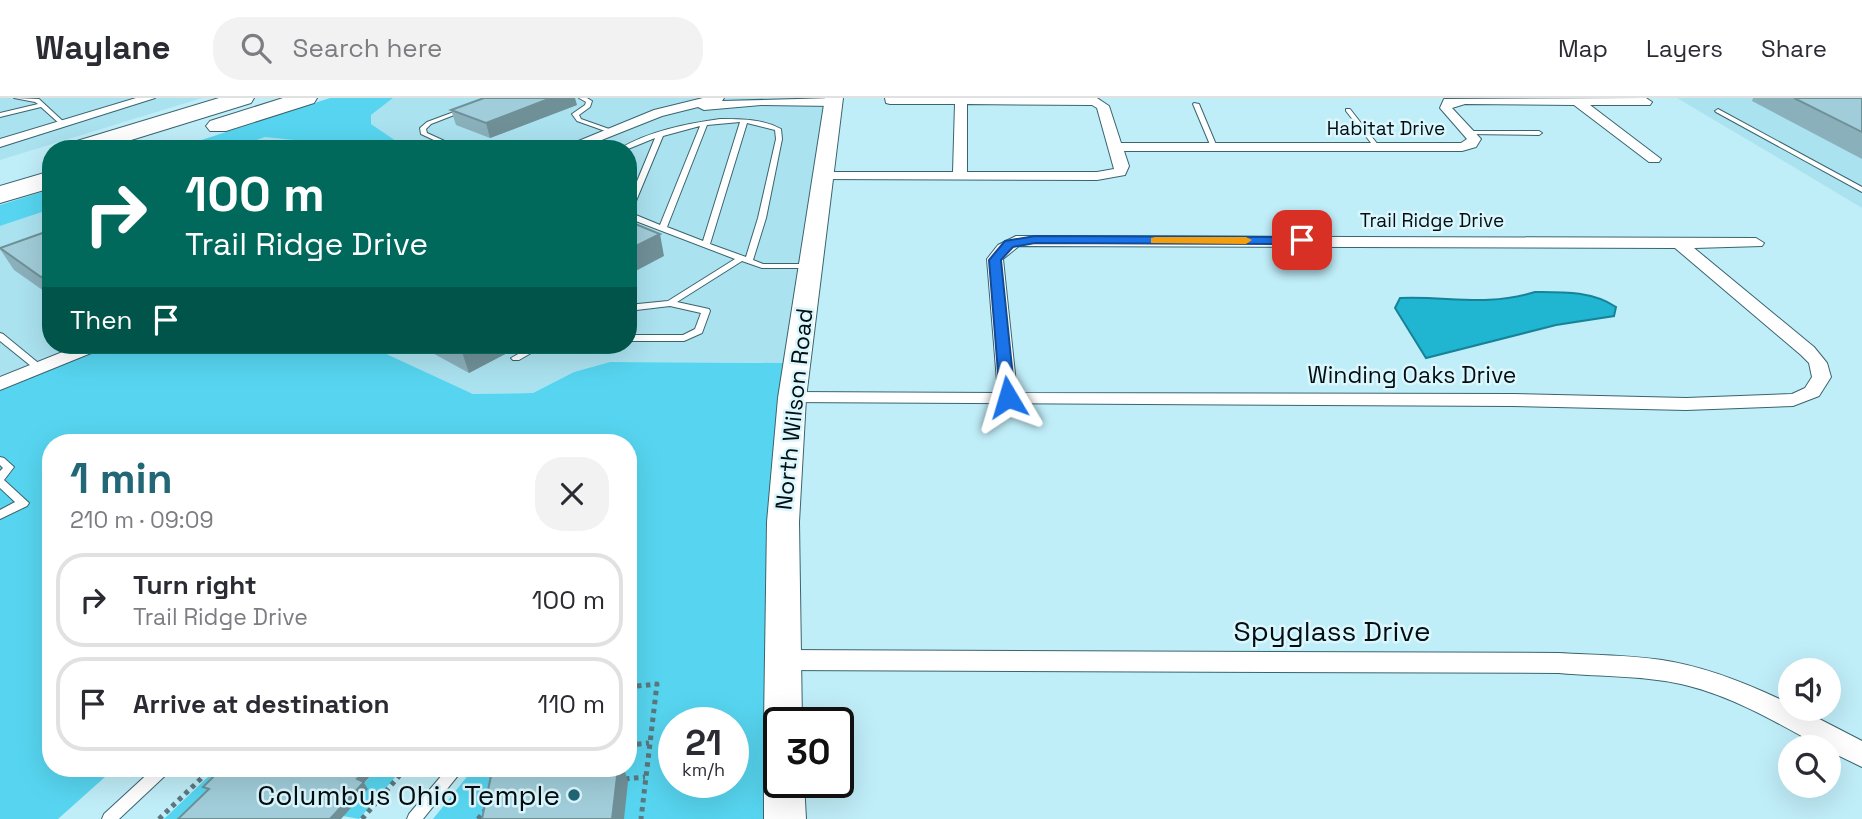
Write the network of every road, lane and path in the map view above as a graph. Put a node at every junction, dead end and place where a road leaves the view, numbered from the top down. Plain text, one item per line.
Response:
1 (17, 98) edge
2 (149, 98) edge
3 (582, 98) edge
4 (719, 98) edge
5 (834, 100) edge
6 (890, 100) dead end
7 (961, 100) junction
8 (296, 101) edge
9 (1577, 101) junction
10 (1646, 102) dead end
11 (1196, 104) dead end
12 (42, 105) junction
13 (238, 106) edge
14 (474, 106) edge
15 (674, 108) junction
16 (1348, 110) dead end
17 (1718, 111) dead end
18 (0, 115) edge
19 (744, 121) junction
20 (704, 123) junction
21 (63, 124) junction
22 (610, 131) junction
23 (1470, 133) junction
24 (1539, 133) dead end
25 (661, 134) junction
26 (110, 140) edge
27 (165, 140) edge
28 (438, 140) edge
29 (588, 140) edge
30 (0, 143) edge
31 (637, 143) edge
32 (1116, 147) junction
33 (1214, 147) junction
34 (1377, 147) junction
35 (42, 159) edge
36 (1654, 159) dead end
37 (0, 172) edge
38 (824, 176) junction
39 (960, 176) junction
40 (42, 182) edge
41 (1862, 190) edge
42 (637, 192) edge
43 (0, 195) edge
44 (637, 218) edge
45 (663, 228) junction
46 (1679, 243) junction
47 (1756, 243) dead end
48 (706, 245) junction
49 (745, 260) junction
50 (810, 265) junction
51 (670, 303) junction
52 (637, 307) edge
53 (0, 336) edge
54 (637, 338) edge
55 (73, 354) edge
56 (523, 354) edge
57 (516, 358) dead end
58 (39, 368) junction
59 (0, 384) edge
60 (1008, 397) junction
61 (792, 398) junction
62 (0, 460) edge
63 (0, 480) edge
64 (0, 514) edge
65 (782, 660) junction
66 (637, 686) edge
67 (783, 707) edge
68 (649, 743) junction
69 (637, 744) edge
70 (1862, 755) edge
71 (154, 777) edge
72 (203, 777) edge
73 (398, 777) edge
74 (449, 777) edge
75 (645, 778) junction
76 (622, 779) dead end
77 (785, 798) edge
78 (494, 799) edge
79 (109, 819) edge
80 (159, 819) edge
81 (362, 819) edge
82 (414, 819) edge
83 (478, 819) edge
84 (642, 819) edge
85 (785, 819) edge

1 - 12 lane
2 - 21 street
3 - 22 lane
4 - 15 street
5 - 15 street
5 - 38 main road, North Wilson Road
6 - 7 street
7 - 32 street
7 - 39 street
8 - 13 highway
9 - 10 street, Habitat Drive
9 - 23 street, Habitat Drive
9 - 36 street
11 - 33 lane
12 - 18 lane
12 - 21 lane
13 - 26 highway
13 - 27 highway
14 - 28 lane
15 - 22 street
16 - 34 lane
17 - 41 lane
19 - 20 lane
19 - 48 lane
19 - 49 lane
20 - 25 lane
20 - 45 lane
21 - 30 street
22 - 29 street
23 - 24 lane
23 - 34 street, Habitat Drive
25 - 31 lane
25 - 42 lane
32 - 33 street, Habitat Drive
32 - 39 street
33 - 34 street, Habitat Drive
35 - 37 highway
38 - 39 street
38 - 50 main road, North Wilson Road
40 - 43 highway
44 - 45 lane
45 - 48 lane
46 - 47 street, Trail Ridge Drive
46 - 60 street, Trail Ridge Drive
46 - 60 street, Winding Oaks Drive
48 - 49 lane
49 - 50 lane
49 - 51 lane
50 - 61 main road, North Wilson Road
51 - 52 lane
51 - 54 lane
53 - 58 lane
55 - 58 street
56 - 57 lane
58 - 59 street
60 - 61 street, Winding Oaks Drive
61 - 65 main road, North Wilson Road
62 - 63 lane
63 - 64 lane
65 - 67 main road, North Wilson Road
65 - 70 street, Spyglass Drive
66 - 68 path
68 - 69 path
68 - 75 path
71 - 79 lane
72 - 80 path
73 - 81 path
74 - 82 lane
75 - 76 path
75 - 84 path
77 - 85 main road
78 - 83 path

